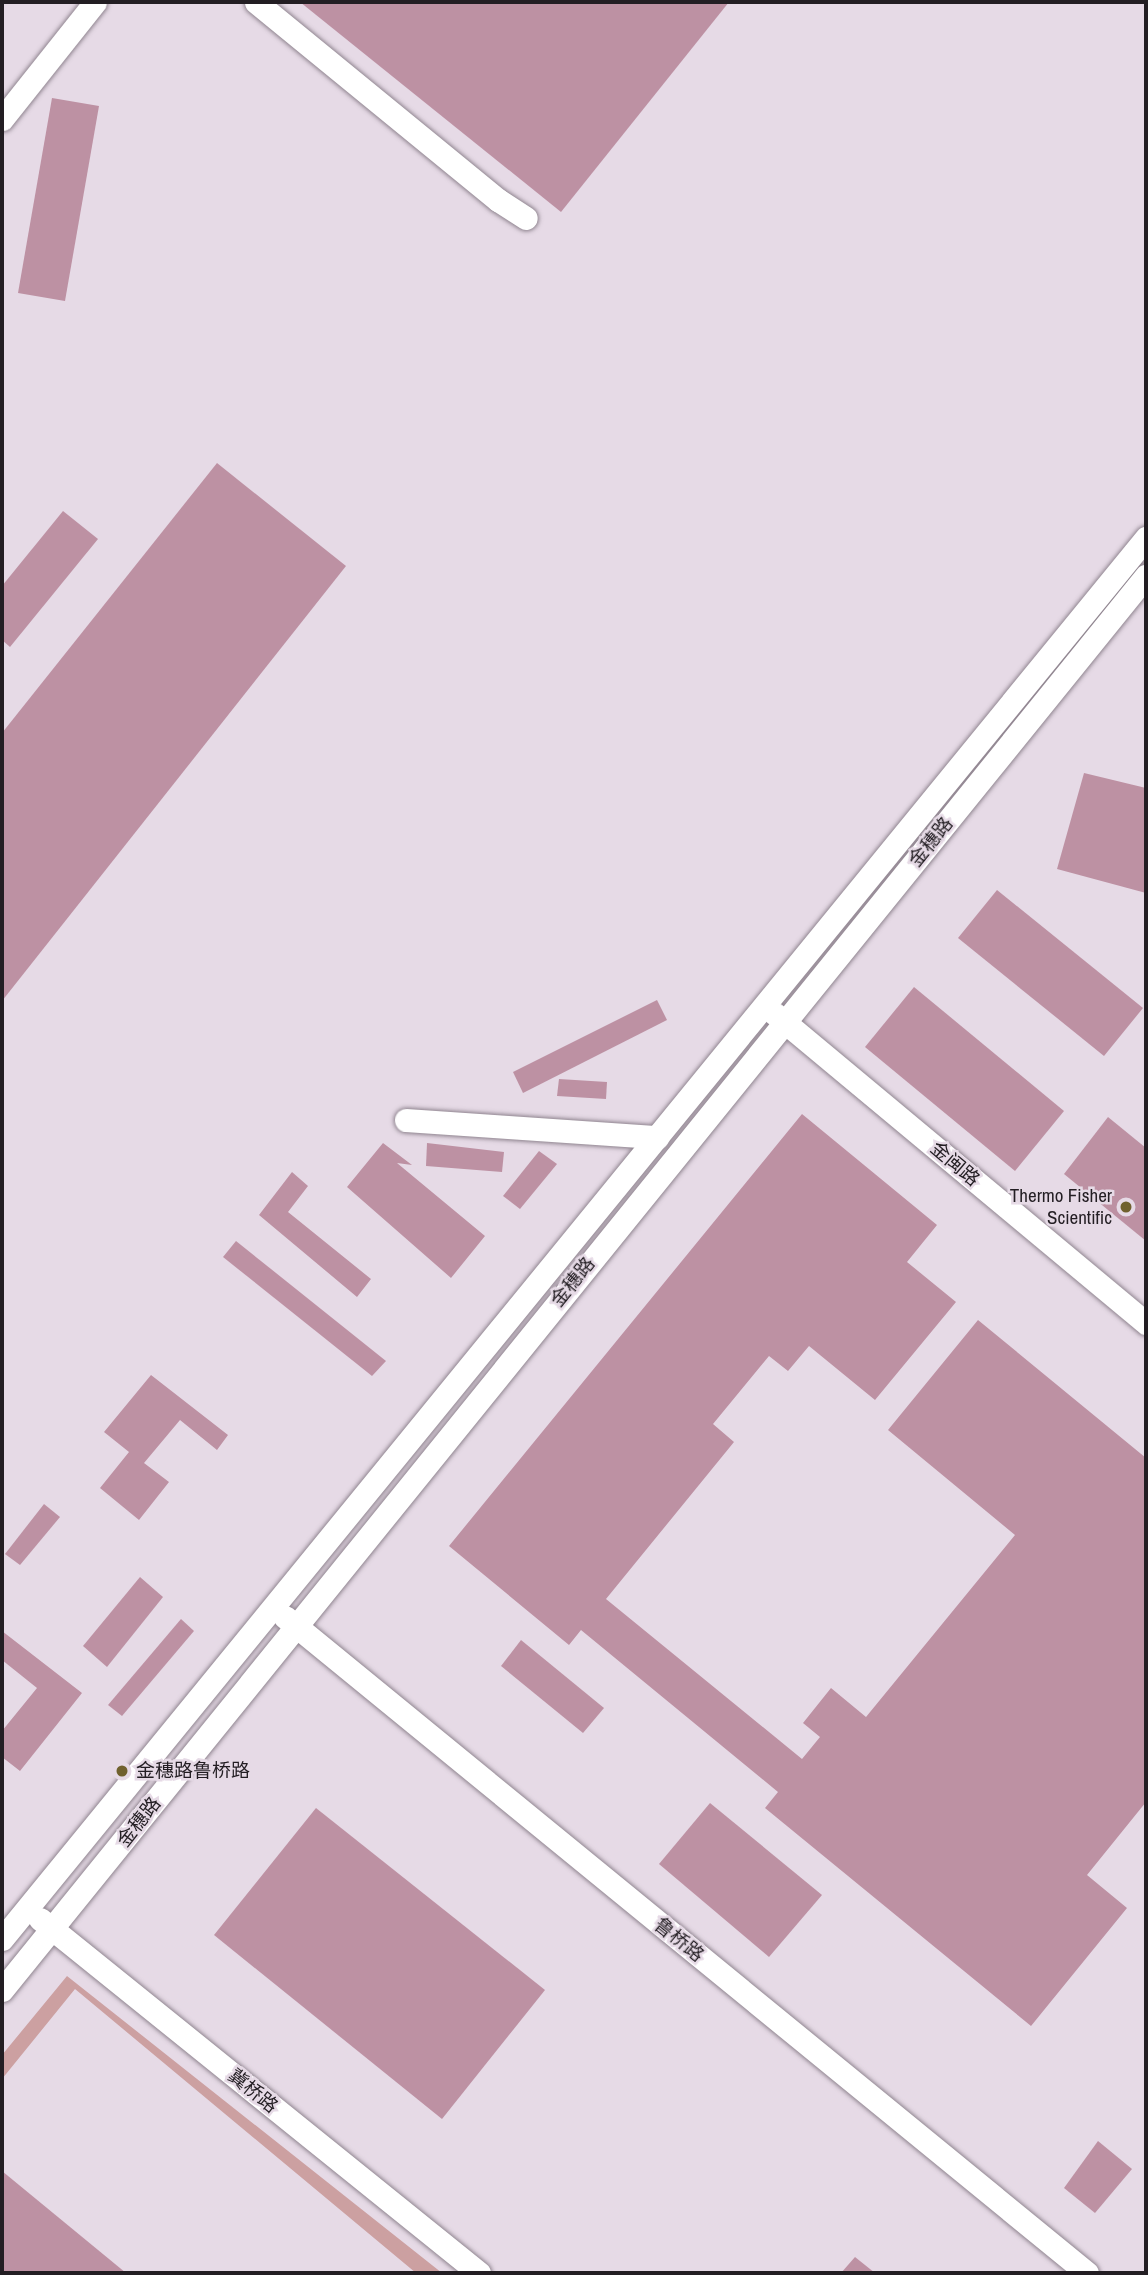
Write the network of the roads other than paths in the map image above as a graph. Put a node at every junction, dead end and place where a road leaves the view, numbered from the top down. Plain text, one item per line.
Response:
1 (95, 2) edge
2 (256, 2) edge
3 (2, 119) edge
4 (526, 218) dead end
5 (1141, 559) edge
6 (764, 1005) junction
7 (785, 1023) junction
8 (406, 1120) dead end
9 (657, 1137) junction
10 (1146, 1323) edge
11 (272, 1606) junction
12 (295, 1625) junction
13 (27, 1908) junction
14 (52, 1928) junction
15 (2, 1939) edge
16 (2, 1990) edge
17 (479, 2273) edge
18 (1087, 2273) edge

1 - 3 street
2 - 4 street
5 - 6 street, 金穗路
5 - 7 street, 金穗路
6 - 7 street, 金闽路
6 - 9 street, 金穗路
7 - 10 street, 金闽路
7 - 12 street, 金穗路
8 - 9 street
9 - 11 street, 金穗路
11 - 12 street, 鲁桥路
11 - 13 street, 金穗路
12 - 14 street, 金穗路
12 - 18 street, 鲁桥路
13 - 14 street, 冀桥路
13 - 15 street, 金穗路
14 - 16 street, 金穗路
14 - 17 street, 冀桥路

